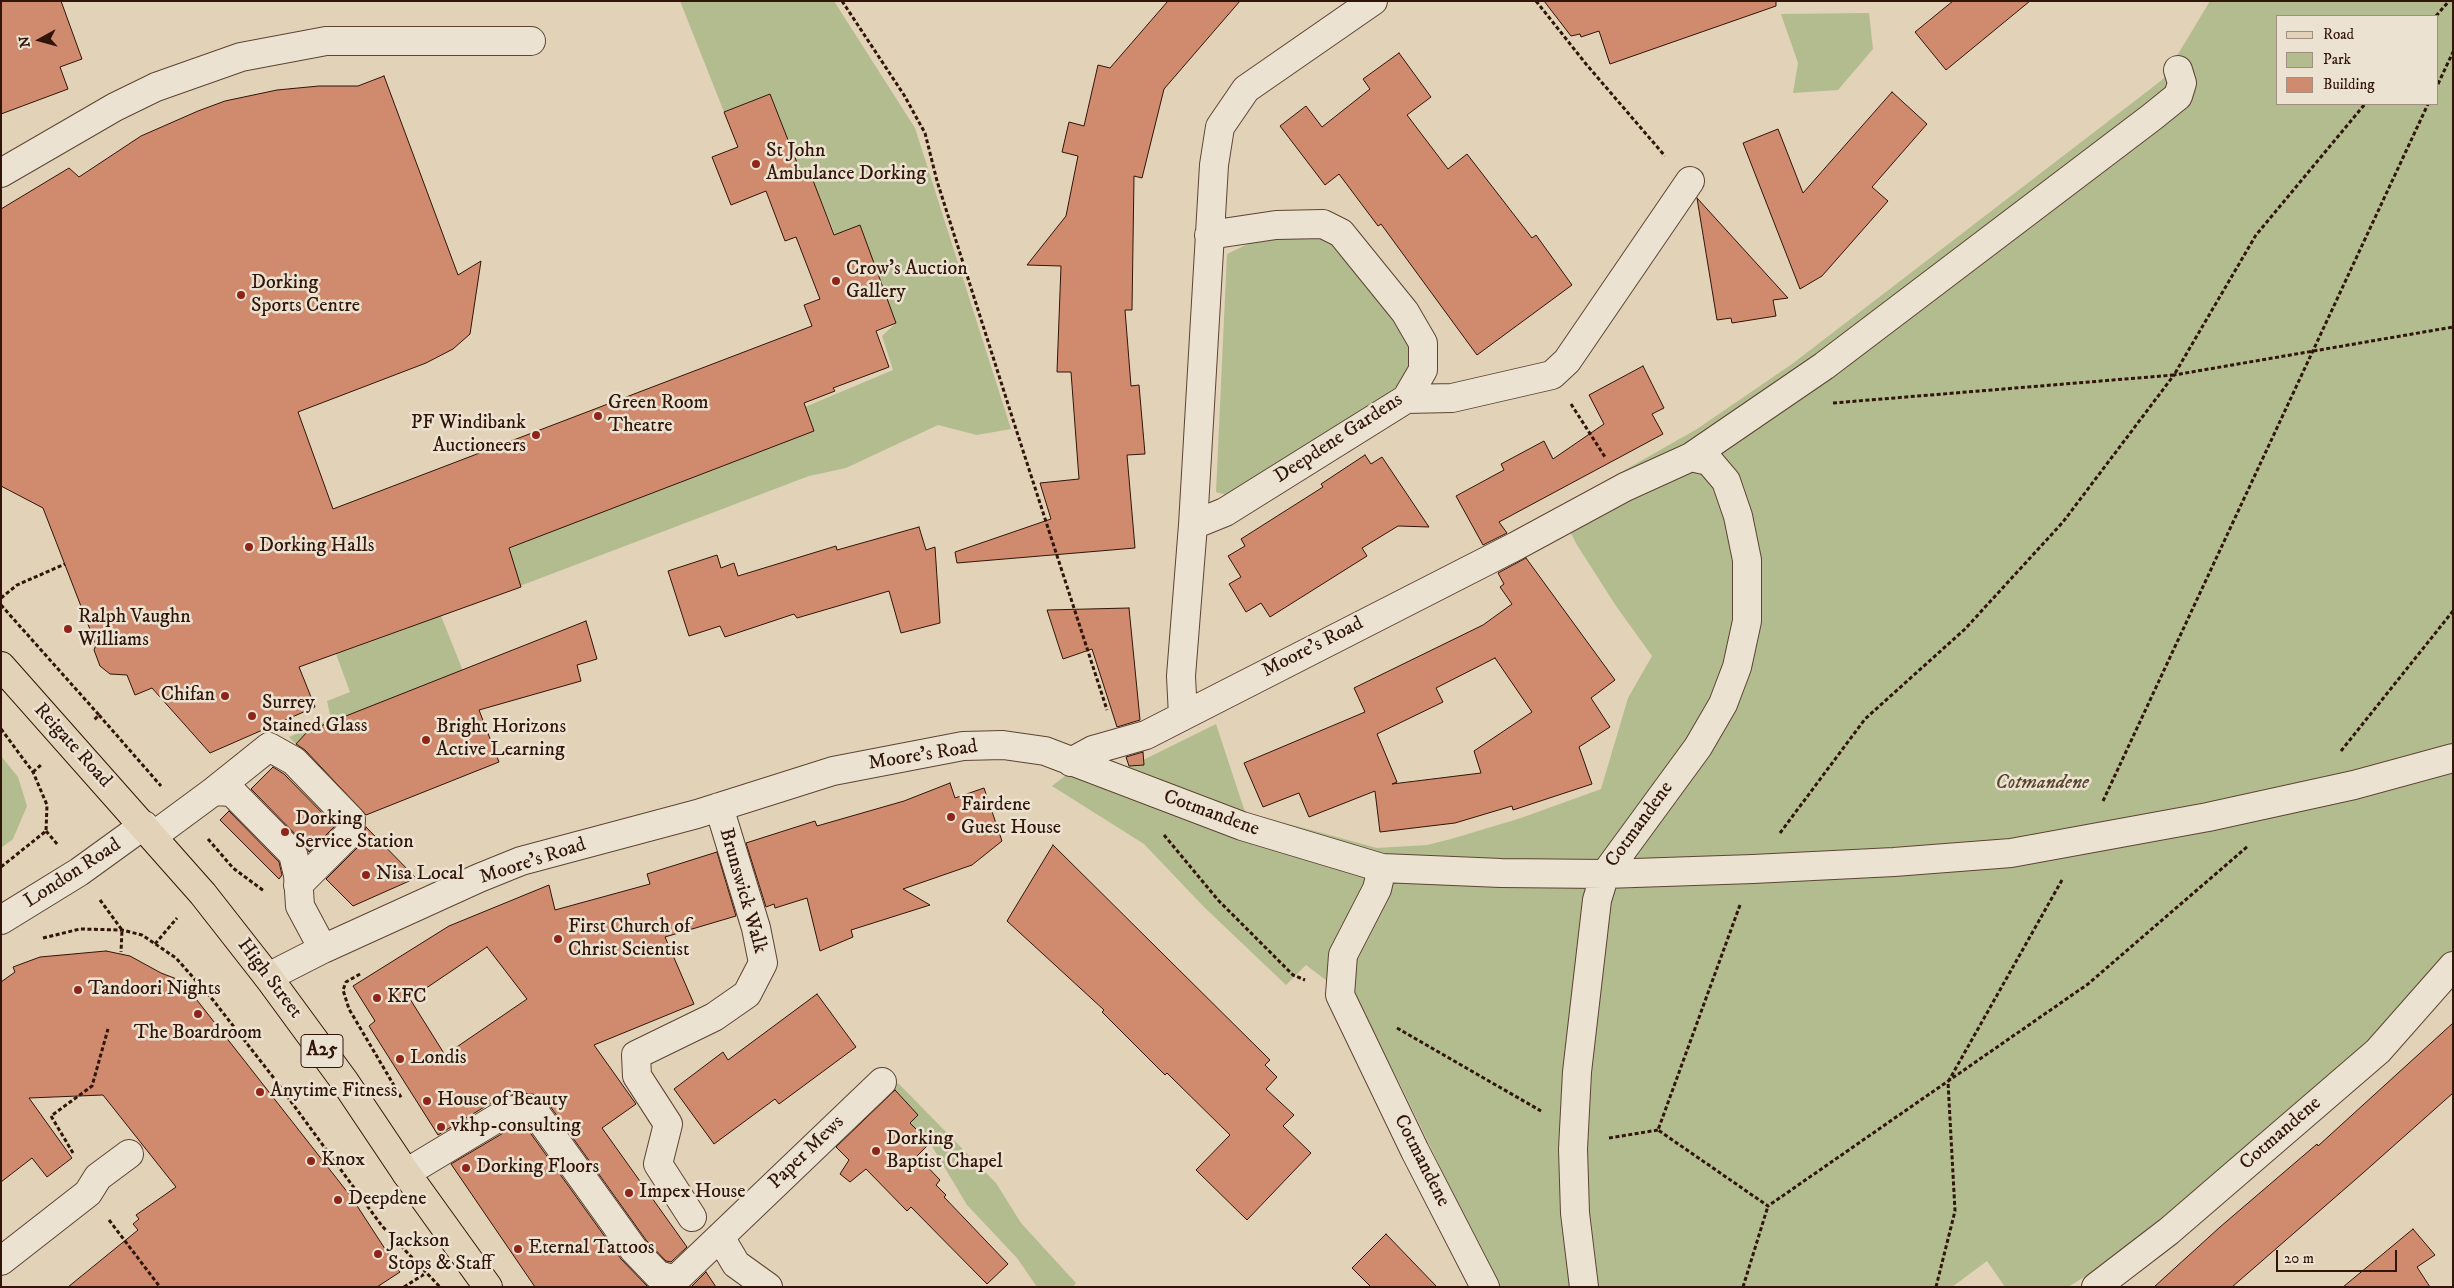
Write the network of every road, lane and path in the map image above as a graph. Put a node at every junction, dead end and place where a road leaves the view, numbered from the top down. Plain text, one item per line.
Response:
1 (842, 1) edge
2 (1373, 1) edge
3 (1536, 1) edge
4 (2449, 1) edge
5 (2437, 15) edge
6 (531, 41) dead end
7 (2453, 52) edge
8 (2178, 70) dead end
9 (2439, 82) edge
10 (2364, 105) edge
11 (2428, 105) edge
12 (1, 174) edge
13 (1690, 182) joint
14 (1209, 234) junction
15 (2453, 327) edge
16 (2312, 352) junction
17 (1552, 375) junction
18 (2174, 375) junction
19 (1406, 399) junction
20 (1830, 404) dead end
21 (1691, 457) junction
22 (1625, 487) junction
23 (1193, 525) junction
24 (65, 564) dead end
25 (1, 598) edge
26 (1, 666) edge
27 (1183, 716) junction
28 (1, 730) edge
29 (1118, 742) junction
30 (2453, 758) edge
31 (1071, 762) junction
32 (214, 791) junction
33 (719, 807) junction
34 (1159, 829) dead end
35 (148, 831) junction
36 (2084, 840) junction
37 (1, 867) edge
38 (1382, 868) junction
39 (1605, 874) junction
40 (298, 884) junction
41 (1, 920) edge
42 (122, 930) junction
43 (38, 938) dead end
44 (323, 949) junction
45 (121, 952) dead end
46 (2453, 966) edge
47 (363, 972) dead end
48 (268, 977) junction
49 (1340, 995) junction
50 (1391, 1025) dead end
51 (108, 1029) dead end
52 (882, 1082) dead end
53 (405, 1105) dead end
54 (1574, 1130) junction
55 (1658, 1130) dead end
56 (129, 1154) dead end
57 (406, 1173) junction
58 (88, 1193) junction
59 (1768, 1206) dead end
60 (692, 1217) dead end
61 (720, 1236) junction
62 (1, 1261) edge
63 (426, 1273) junction
64 (676, 1284) edge
65 (160, 1287) edge
66 (404, 1287) edge
67 (440, 1287) edge
68 (488, 1287) edge
69 (768, 1287) edge
70 (1485, 1287) edge
71 (1584, 1287) edge
72 (1743, 1287) edge
73 (1936, 1287) edge
74 (2096, 1287) edge

1 - 29 path
2 - 14 street
3 - 13 path
4 - 5 path
6 - 12 street
7 - 9 path
8 - 21 street, Moore's Road
10 - 18 path
11 - 16 path
13 - 17 street
14 - 19 street, Deepdene Gardens
14 - 23 street
15 - 16 path
16 - 18 path
16 - 36 path
17 - 19 street
17 - 22 path
18 - 20 path
19 - 23 street, Deepdene Gardens
21 - 22 street, Moore's Road
21 - 39 street, Cotmandene
22 - 27 street, Moore's Road
23 - 27 street
24 - 25 path
26 - 35 main road, Reigate Road / A25
27 - 29 street, Moore's Road
28 - 37 path
29 - 31 street, Moore's Road
30 - 36 street, Cotmandene
31 - 33 street, Moore's Road
31 - 38 street, Cotmandene
32 - 35 street, London Road
32 - 40 street
32 - 40 street, London Road
33 - 44 street, Moore's Road
33 - 60 street, Brunswick Walk
34 - 49 path
35 - 41 street, London Road
35 - 48 main road, High Street / A25
36 - 39 street, Cotmandene
36 - 73 path
38 - 39 street, Cotmandene
38 - 49 street, Cotmandene
39 - 54 street, Cotmandene
40 - 44 street
42 - 43 path
42 - 45 path
42 - 63 path
44 - 48 street, Moore's Road
46 - 74 street, Cotmandene
47 - 53 path
48 - 57 main road, High Street / A25
49 - 70 street, Cotmandene
50 - 54 path
51 - 58 path
52 - 61 street, Paper Mews
54 - 55 path
54 - 71 street, Cotmandene
56 - 58 street
57 - 64 street, Paper Mews
57 - 68 main road, High Street / A25
58 - 62 street
58 - 65 path
59 - 72 path
61 - 64 street, Paper Mews
61 - 69 street
63 - 66 path
63 - 67 path

